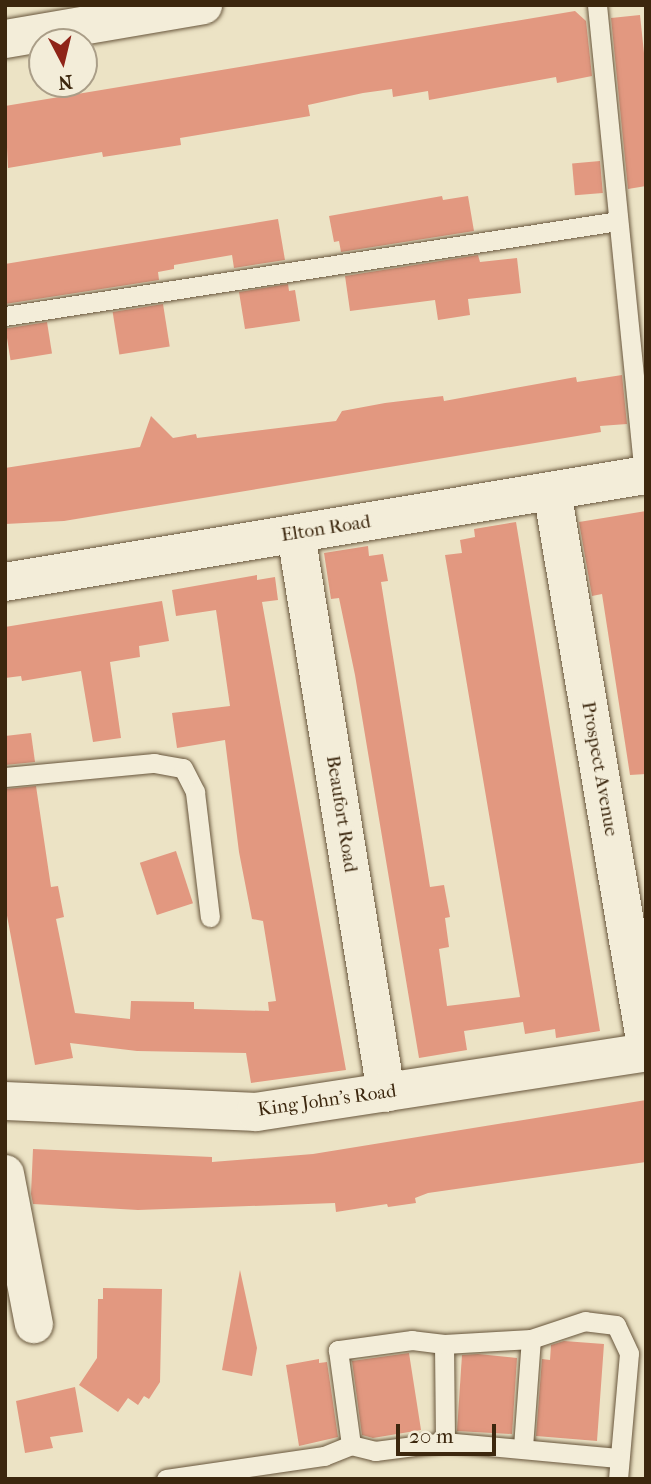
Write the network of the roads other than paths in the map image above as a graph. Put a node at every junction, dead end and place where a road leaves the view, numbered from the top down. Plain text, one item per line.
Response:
1 (597, 5) edge
2 (194, 6) edge
3 (5, 39) edge
4 (618, 221) junction
5 (5, 316) edge
6 (645, 475) edge
7 (552, 491) junction
8 (296, 534) junction
9 (5, 582) edge
10 (5, 778) edge
11 (210, 917) dead end
12 (646, 1046) edge
13 (646, 1052) edge
14 (386, 1093) junction
15 (5, 1101) edge
16 (5, 1174) edge
17 (34, 1324) dead end
18 (531, 1339) junction
19 (444, 1344) junction
20 (445, 1443) junction
21 (351, 1445) junction
22 (523, 1447) junction
23 (619, 1458) junction
24 (166, 1479) edge
25 (618, 1479) edge

1 - 4 lane
2 - 3 street
4 - 5 lane
4 - 6 lane
6 - 7 street, Elton Road
7 - 8 street, Elton Road
7 - 12 street, Prospect Avenue
8 - 9 street, Elton Road
8 - 14 street, Beaufort Road
10 - 11 lane
13 - 14 street, King John's Road
14 - 15 street, King John's Road
16 - 17 street
18 - 19 lane
18 - 22 lane
18 - 23 lane
19 - 20 lane
19 - 21 lane
20 - 21 lane
20 - 22 lane
21 - 24 lane
22 - 23 lane
23 - 25 lane

